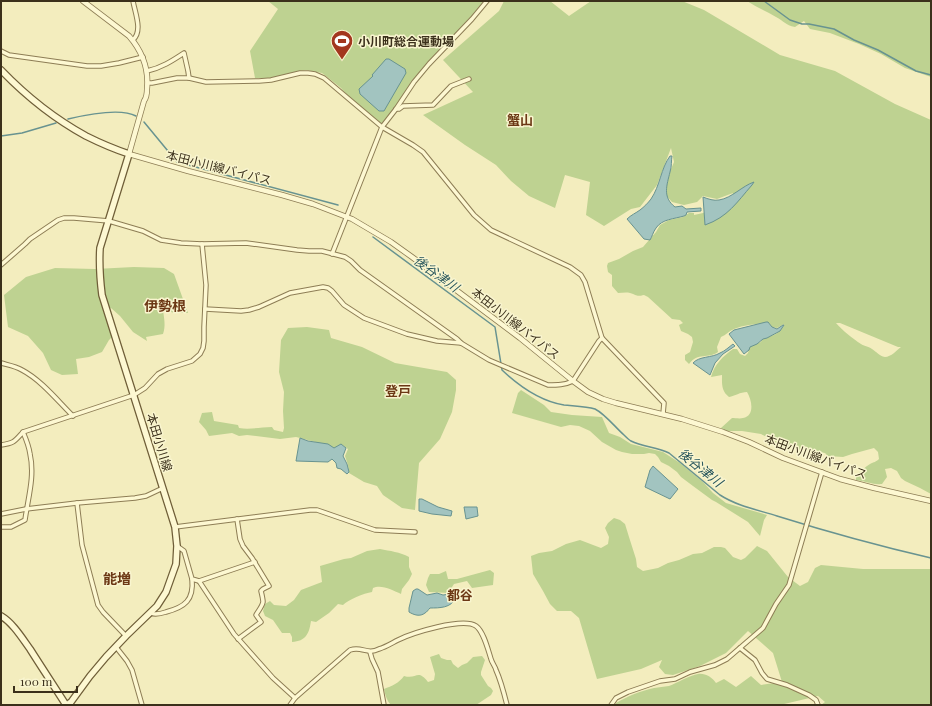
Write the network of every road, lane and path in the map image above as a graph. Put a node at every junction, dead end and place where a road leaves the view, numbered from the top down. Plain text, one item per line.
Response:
1 (83, 1) edge
2 (133, 1) edge
3 (487, 1) edge
4 (133, 40) junction
5 (1, 51) edge
6 (143, 57) junction
7 (1, 70) edge
8 (147, 71) junction
9 (189, 78) junction
10 (469, 79) dead end
11 (148, 83) junction
12 (396, 109) junction
13 (382, 128) junction
14 (129, 154) junction
15 (346, 216) junction
16 (109, 221) junction
17 (202, 244) junction
18 (332, 254) junction
19 (1, 265) edge
20 (205, 309) junction
21 (602, 338) junction
22 (461, 343) junction
23 (1, 363) edge
24 (573, 381) junction
25 (134, 395) junction
26 (663, 414) junction
27 (73, 416) junction
28 (23, 432) junction
29 (1, 445) edge
30 (822, 472) junction
31 (163, 488) junction
32 (931, 500) edge
33 (77, 503) junction
34 (26, 509) junction
35 (1, 514) edge
36 (237, 519) junction
37 (1, 527) edge
38 (175, 527) junction
39 (415, 532) dead end
40 (177, 546) junction
41 (255, 562) junction
42 (192, 578) junction
43 (200, 581) junction
44 (150, 613) junction
45 (1, 616) edge
46 (126, 636) junction
47 (238, 639) junction
48 (116, 647) junction
49 (740, 648) junction
50 (370, 652) junction
51 (295, 698) junction
52 (66, 705) edge
53 (142, 705) edge
54 (290, 705) edge
55 (384, 705) edge
56 (507, 705) edge
57 (611, 705) edge
58 (818, 705) edge

1 - 4 street
2 - 4 street
3 - 12 street
4 - 6 street
5 - 6 street
6 - 8 street
7 - 14 main road, 本田小川線バイパス
8 - 9 street
8 - 11 street
9 - 11 street
9 - 13 street
10 - 12 street
11 - 14 street
12 - 13 street
13 - 15 street
13 - 21 street
14 - 15 street, 本田小川線バイパス
14 - 16 main road, 本田小川線
15 - 18 street
15 - 24 street, 本田小川線バイパス
16 - 17 street
16 - 19 street
16 - 25 main road, 本田小川線
17 - 18 street
17 - 20 street
18 - 22 street
20 - 22 street
20 - 25 street
21 - 24 street
21 - 26 street
22 - 24 street
23 - 27 street
24 - 26 street, 本田小川線バイパス
25 - 27 street
25 - 31 main road, 本田小川線
26 - 30 street, 本田小川線バイパス
27 - 28 street
28 - 29 street
28 - 34 street
30 - 32 street, 本田小川線バイパス
30 - 49 street
31 - 33 street
31 - 38 main road, 本田小川線
33 - 34 street
33 - 46 street
34 - 35 street
34 - 37 street
36 - 38 street
36 - 39 street
36 - 41 street
38 - 40 main road, 本田小川線
40 - 42 street
40 - 44 main road, 本田小川線
41 - 43 street
41 - 47 street
42 - 43 street
42 - 44 street
43 - 47 street
44 - 46 main road, 本田小川線
45 - 52 main road
46 - 48 main road, 本田小川線
47 - 51 street
48 - 52 main road, 本田小川線
48 - 53 street
49 - 57 street
49 - 58 street
50 - 51 street
50 - 55 street
50 - 56 street
51 - 54 street

